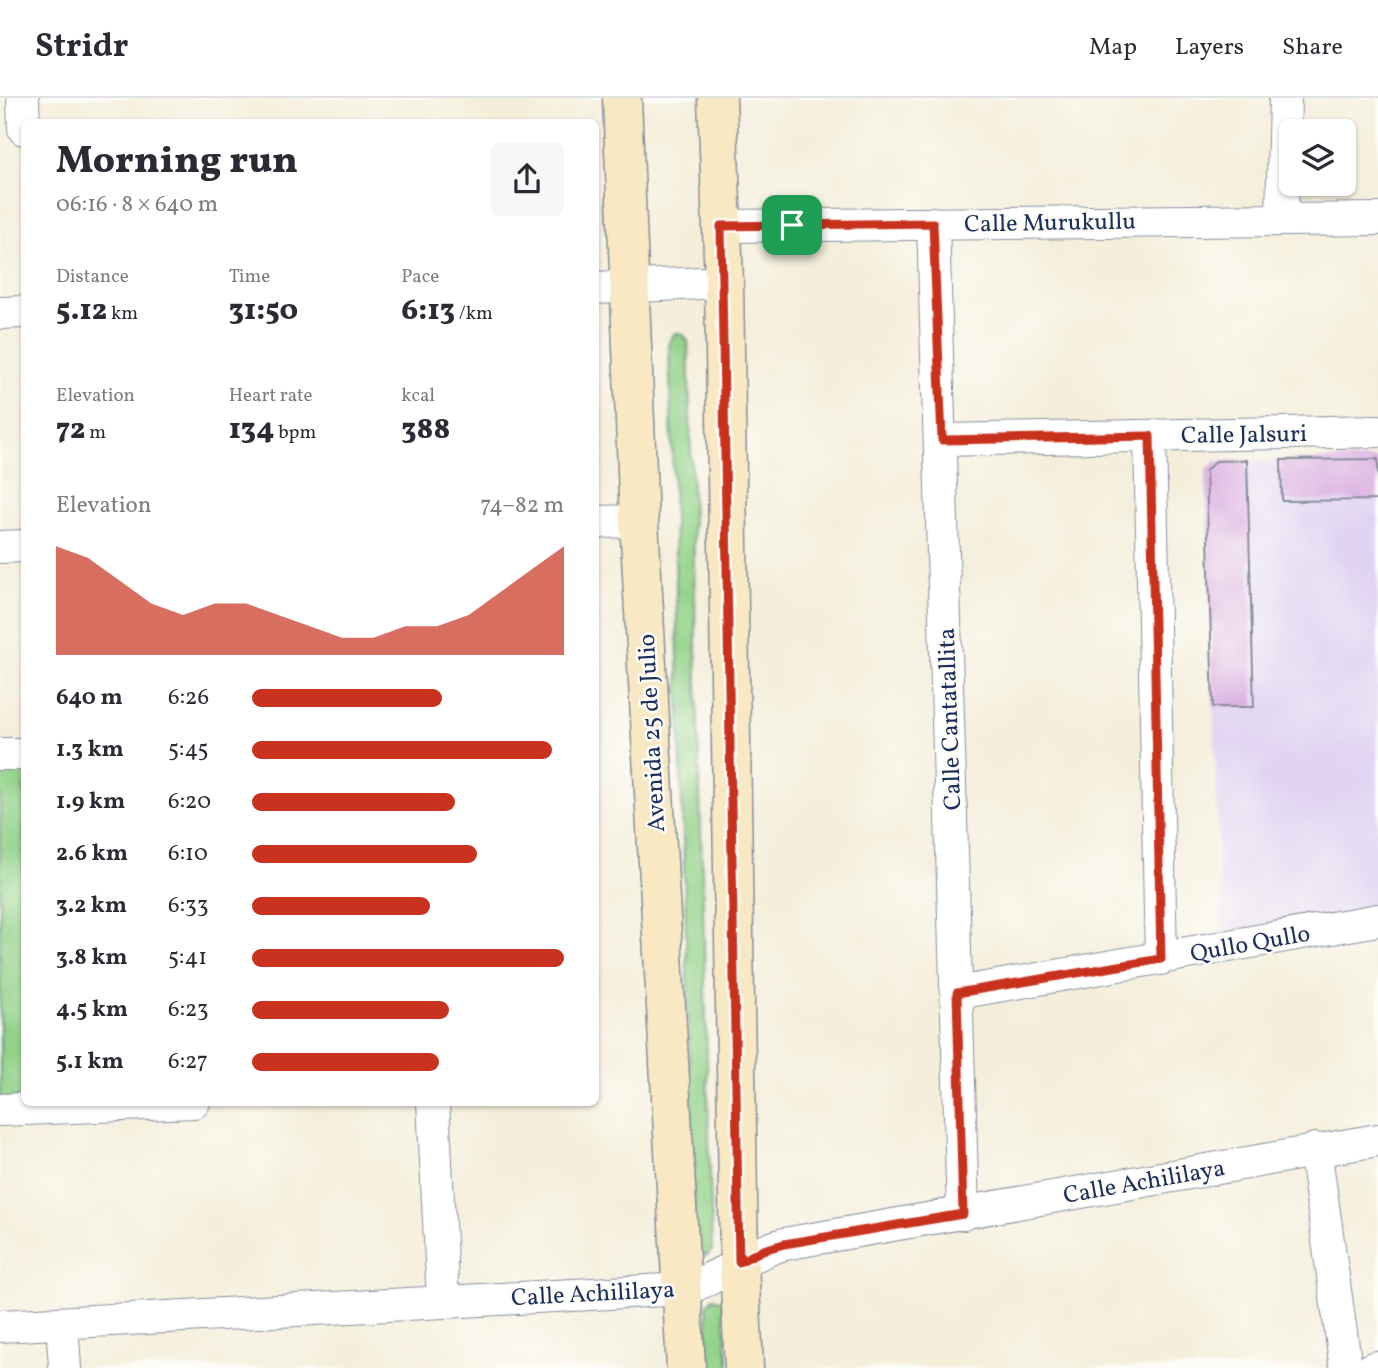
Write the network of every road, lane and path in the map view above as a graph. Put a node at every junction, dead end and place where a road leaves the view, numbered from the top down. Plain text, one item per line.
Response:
1 (23, 98) edge
2 (622, 98) edge
3 (718, 98) edge
4 (1285, 98) edge
5 (24, 119) edge
6 (1282, 219) junction
7 (1378, 219) edge
8 (933, 223) junction
9 (721, 226) junction
10 (724, 282) junction
11 (612, 287) edge
12 (21, 312) edge
13 (0, 313) edge
14 (1378, 431) edge
15 (1150, 436) junction
16 (942, 440) junction
17 (639, 521) junction
18 (599, 522) edge
19 (21, 546) edge
20 (0, 547) edge
21 (0, 754) edge
22 (21, 754) edge
23 (1378, 920) edge
24 (1161, 959) junction
25 (957, 993) junction
26 (97, 1106) edge
27 (433, 1106) edge
28 (0, 1110) edge
29 (1378, 1140) edge
30 (1315, 1149) junction
31 (963, 1214) junction
32 (739, 1262) junction
33 (683, 1289) junction
34 (443, 1301) junction
35 (62, 1324) junction
36 (0, 1326) edge
37 (1378, 1367) edge
38 (65, 1368) edge
39 (686, 1368) edge
40 (744, 1368) edge
41 (1346, 1368) edge
42 (1373, 1368) edge

1 - 5 street
2 - 11 main road, Avenida 25 de Julio
3 - 9 main road
4 - 6 street
6 - 7 street, Calle Murukullu
6 - 8 street, Calle Murukullu
8 - 9 street, Calle Murukullu
8 - 16 street, Calle Cantatallita
9 - 10 main road
10 - 11 street
10 - 32 main road
11 - 17 main road, Avenida 25 de Julio
12 - 13 street
14 - 15 street, Calle Jalsuri
15 - 16 street, Calle Jalsuri
15 - 24 street
16 - 25 street, Calle Cantatallita
17 - 18 street
17 - 33 main road, Avenida 25 de Julio
19 - 20 street
21 - 22 street
23 - 24 street, Qullo Qullo
24 - 25 street, Qullo Qullo
25 - 31 street, Calle Cantatallita
26 - 28 street
27 - 34 street
29 - 30 street, Calle Achililaya
30 - 31 street, Calle Achililaya
30 - 41 street
31 - 32 street, Calle Achililaya
32 - 33 street, Calle Achililaya
32 - 40 main road
33 - 34 street, Calle Achililaya
33 - 39 main road, Avenida 25 de Julio
34 - 35 street, Calle Achililaya
35 - 36 street, Calle Achililaya
35 - 38 street
37 - 42 street

